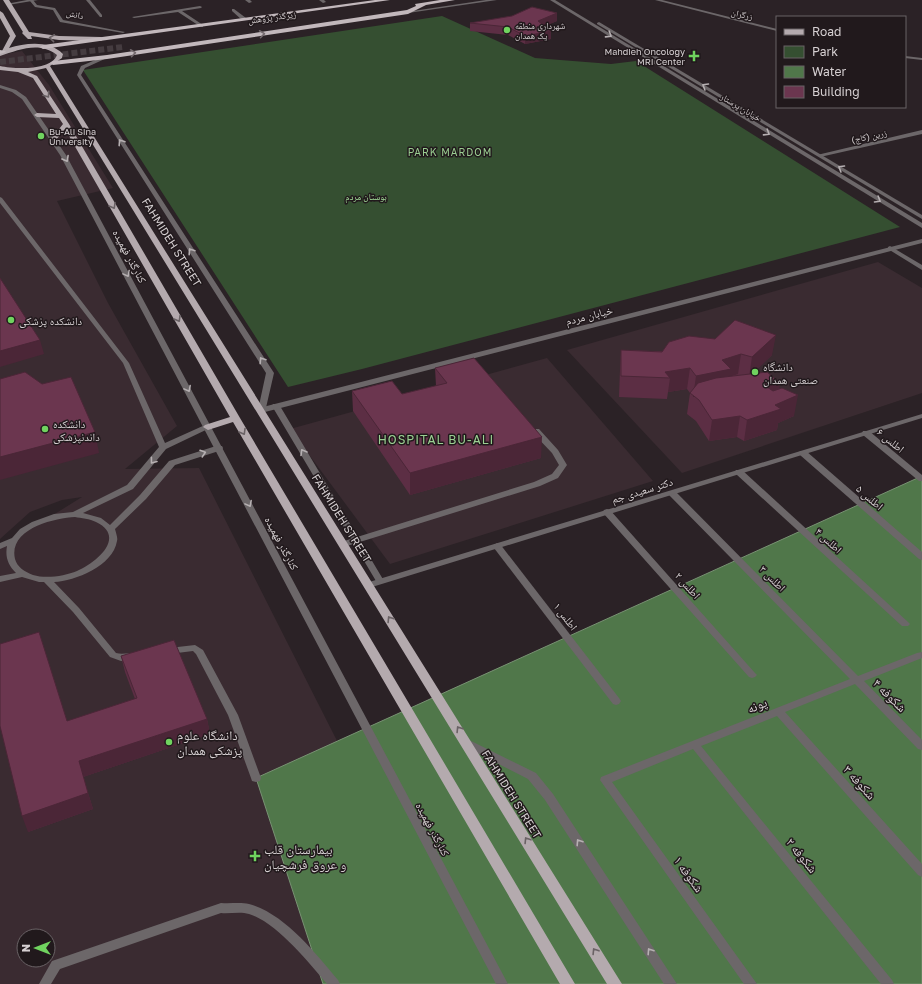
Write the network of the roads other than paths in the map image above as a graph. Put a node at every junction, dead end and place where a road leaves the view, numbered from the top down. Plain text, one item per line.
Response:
1 (34, 0) edge
2 (88, 0) edge
3 (389, 0) edge
4 (452, 0) edge
5 (495, 0) edge
6 (552, 0) edge
7 (561, 0) edge
8 (657, 0) edge
9 (7, 2) edge
10 (423, 5) junction
11 (200, 7) dead end
12 (178, 10) junction
13 (233, 10) dead end
14 (408, 12) junction
15 (0, 13) edge
16 (101, 16) dead end
17 (134, 17) dead end
18 (244, 19) junction
19 (201, 26) junction
20 (182, 28) junction
21 (776, 30) edge
22 (123, 32) dead end
23 (26, 33) junction
24 (194, 37) dead end
25 (105, 39) junction
26 (120, 42) tunnel mouth
27 (42, 47) junction
28 (2, 52) edge
29 (107, 57) junction
30 (906, 57) edge
31 (922, 59) edge
32 (50, 64) junction
33 (0, 68) edge
34 (19, 70) junction
35 (0, 86) edge
36 (37, 115) junction
37 (63, 120) junction
38 (922, 132) edge
39 (54, 140) junction
40 (820, 155) junction
41 (0, 199) edge
42 (922, 217) edge
43 (922, 226) edge
44 (922, 240) edge
45 (890, 248) junction
46 (922, 268) edge
47 (276, 406) junction
48 (262, 410) junction
49 (922, 416) edge
50 (235, 418) junction
51 (529, 423) edge
52 (208, 426) junction
53 (866, 434) junction
54 (163, 447) junction
55 (220, 448) junction
56 (803, 453) junction
57 (739, 472) junction
58 (922, 479) edge
59 (672, 492) junction
60 (607, 512) junction
61 (75, 514) junction
62 (110, 529) junction
63 (15, 540) junction
64 (356, 540) junction
65 (344, 544) junction
66 (0, 546) edge
67 (497, 546) junction
68 (922, 557) edge
69 (22, 574) junction
70 (0, 579) edge
71 (47, 580) junction
72 (380, 581) junction
73 (369, 585) junction
74 (905, 624) dead end
75 (158, 653) edge
76 (143, 655) edge
77 (920, 655) dead end
78 (752, 674) dead end
79 (856, 679) junction
80 (616, 701) dead end
81 (778, 711) junction
82 (467, 743) junction
83 (694, 744) junction
84 (922, 746) edge
85 (256, 778) dead end
86 (605, 780) joint
87 (922, 872) edge
88 (45, 984) edge
89 (334, 984) edge
90 (502, 984) edge
91 (568, 984) edge
92 (615, 984) edge
93 (671, 984) edge
94 (751, 984) edge
95 (888, 984) edge

1 - 9 street
1 - 22 street, دانش
2 - 16 street
3 - 18 highway
3 - 26 highway, زیرگذر پژوهش
4 - 10 highway
5 - 14 street
6 -> 43 street, خیابان پرستار
40 -> 7 street, خیابان پرستار
8 - 21 street, زرگران
9 - 23 main road
10 - 14 highway
10 - 24 highway, زیرگذر پژوهش
11 - 12 street
12 - 17 street
12 - 19 street
13 - 18 street
29 -> 14 highway
15 - 28 main road
18 - 19 highway
19 - 20 highway
20 - 25 highway
20 - 29 highway
25 -> 23 main road
23 - 27 main road
25 - 27 highway
27 - 28 main road
27 - 32 main road
29 - 32 highway
48 -> 29 street
30 - 31 street
32 - 34 main road
32 - 48 main road, FAHMIDEH STREET
33 - 34 main road
34 -> 37 main road
35 - 36 street, کنارگذر فهمیده
36 - 37 main road
36 - 39 street, کنارگذر فهمیده
37 - 39 main road
37 -> 50 main road
38 - 40 street, زرین (کاج)
39 -> 52 street, کنارگذر فهمیده
42 -> 40 street, خیابان پرستار
41 - 54 street
44 - 45 street, خیابان مردم
45 - 46 street
45 - 47 street, خیابان مردم
47 - 48 street, خیابان مردم
64 -> 47 street
48 - 65 main road, FAHMIDEH STREET
49 - 53 street, دکتر سعیدی جم
50 - 52 main road
50 -> 91 main road
51 - 64 street
52 - 54 street
52 - 55 street, کنارگذر فهمیده
53 - 56 street, دکتر سعیدی جم
53 - 58 street, اطلس ۶
54 -> 61 street
62 -> 55 street
55 -> 90 street, کنارگذر فهمیده
56 - 57 street, دکتر سعیدی جم
56 - 68 street, اطلس ۵
57 - 59 street, دکتر سعیدی جم
57 - 74 street, اطلس ۴
59 - 60 street, دکتر سعیدی جم
59 - 79 street, اطلس ۳
60 - 67 street, دکتر سعیدی جم
60 - 78 street, اطلس ۲
61 - 62 street
61 - 63 street
62 - 71 street
63 - 66 street
63 - 69 street
64 - 65 street
64 - 72 street
65 - 73 main road, FAHMIDEH STREET
67 - 72 street, دکتر سعیدی جم
67 - 80 street, اطلس ۱
69 - 70 street
69 - 71 street
71 - 76 street
72 - 73 street, دکتر سعیدی جم
82 -> 73 main road, FAHMIDEH STREET
75 - 85 street
77 - 79 street, پونه
79 - 81 street, پونه
79 - 84 street, شکوفه ۴
81 - 83 street, پونه
81 - 87 street, شکوفه ۳
92 -> 82 main road, FAHMIDEH STREET
93 -> 82 street
83 - 86 street, پونه
83 - 95 street, شکوفه ۲
86 - 94 street, شکوفه ۱
88 - 89 street

